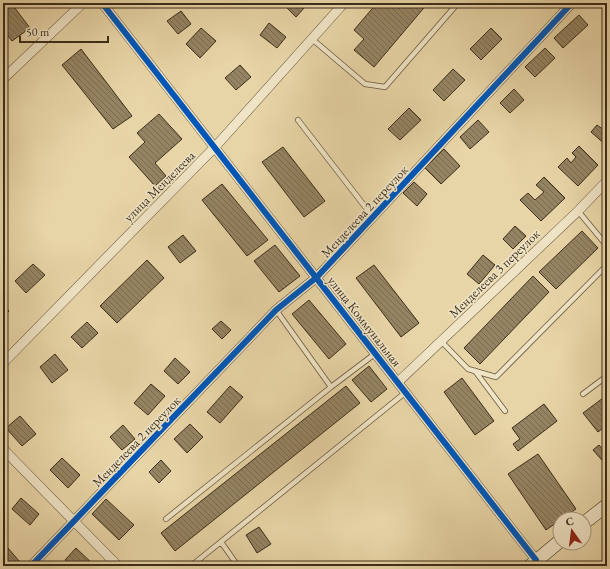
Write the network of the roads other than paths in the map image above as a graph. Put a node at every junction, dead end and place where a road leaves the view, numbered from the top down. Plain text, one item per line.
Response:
1 (83, 3) edge
2 (102, 3) edge
3 (344, 3) edge
4 (458, 3) edge
5 (572, 3) edge
6 (312, 39) junction
7 (3, 79) edge
8 (298, 120) dead end
9 (215, 147) junction
10 (607, 181) edge
11 (578, 211) junction
12 (373, 217) junction
13 (607, 246) edge
14 (607, 265) edge
15 (317, 277) junction
16 (276, 310) junction
17 (441, 341) junction
18 (376, 353) junction
19 (3, 363) edge
20 (475, 371) junction
21 (607, 376) edge
22 (398, 382) junction
23 (331, 387) junction
24 (406, 392) junction
25 (583, 394) dead end
26 (505, 411) dead end
27 (3, 449) edge
28 (607, 505) edge
29 (592, 517) edge
30 (166, 519) dead end
31 (74, 520) junction
32 (221, 542) junction
33 (552, 548) edge
34 (533, 563) edge
35 (31, 566) edge
36 (118, 566) edge
37 (191, 566) edge
38 (238, 566) edge

1 - 7 street
2 - 9 street, улица Коммунальная
3 - 6 street, улица Менделеева
4 - 6 lane
5 - 12 street, Менделеева 2 переулок
6 - 9 street, улица Менделеева
8 - 12 lane
9 - 15 street, улица Коммунальная
9 - 19 street, улица Менделеева
10 - 11 street, Менделеева 3 переулок
11 - 13 lane
11 - 17 street, Менделеева 3 переулок
12 - 15 street, Менделеева 2 переулок
14 - 20 lane
15 - 16 street, Менделеева 2 переулок
15 - 18 street, улица Коммунальная
16 - 23 lane
16 - 31 street, Менделеева 2 переулок
17 - 20 lane
17 - 22 street, Менделеева 3 переулок
18 - 22 street, улица Коммунальная
18 - 23 lane
20 - 26 lane
21 - 25 lane
22 - 24 street, улица Коммунальная
23 - 30 lane
24 - 32 lane
24 - 34 street, улица Коммунальная
27 - 31 street
28 - 29 main road
31 - 35 street, Менделеева 2 переулок
31 - 36 street
32 - 37 lane
32 - 38 lane
33 - 34 main road

